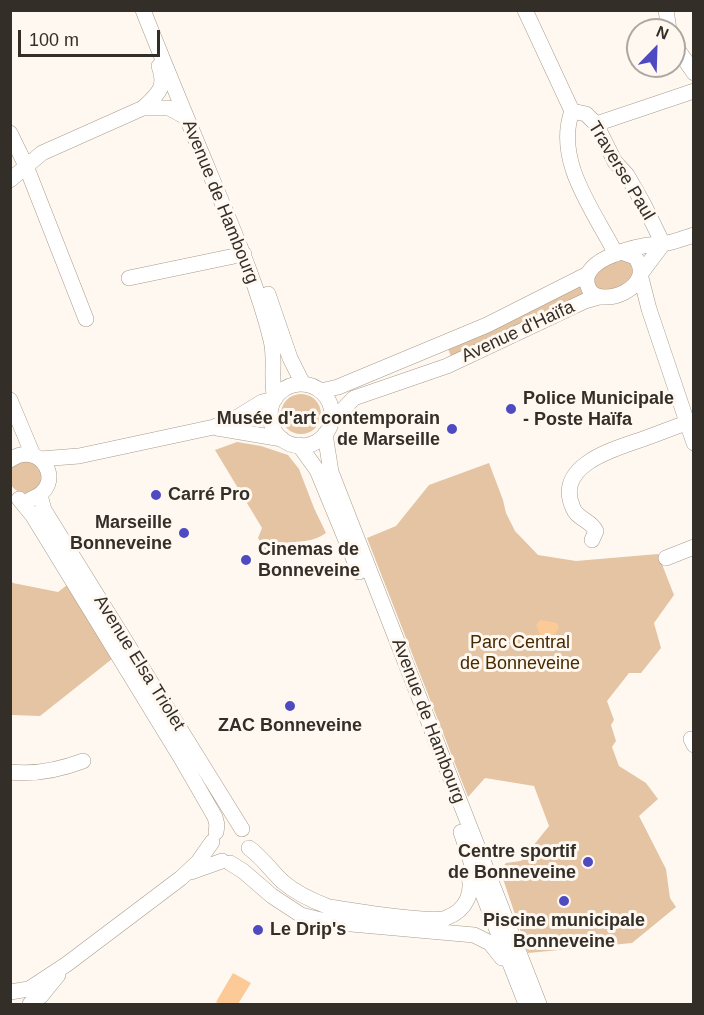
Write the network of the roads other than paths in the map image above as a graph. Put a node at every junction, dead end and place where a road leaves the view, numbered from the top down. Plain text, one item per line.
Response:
1 (143, 10) edge
2 (525, 10) edge
3 (151, 18) edge
4 (693, 91) edge
5 (143, 108) junction
6 (572, 111) junction
7 (186, 117) junction
8 (596, 124) junction
9 (10, 133) edge
10 (26, 166) junction
11 (10, 180) edge
12 (693, 235) edge
13 (663, 244) junction
14 (618, 253) junction
15 (244, 254) junction
16 (588, 274) junction
17 (641, 275) junction
18 (129, 278) dead end
19 (617, 295) junction
20 (599, 297) junction
21 (649, 309) junction
22 (86, 319) dead end
23 (431, 349) junction
24 (438, 369) junction
25 (303, 384) junction
26 (321, 391) junction
27 (275, 399) junction
28 (10, 400) edge
29 (19, 423) junction
30 (686, 423) junction
31 (214, 428) junction
32 (328, 428) junction
33 (282, 439) junction
34 (693, 443) edge
35 (299, 446) junction
36 (79, 456) junction
37 (36, 457) junction
38 (11, 459) edge
39 (49, 479) junction
40 (40, 495) junction
41 (15, 497) edge
42 (592, 540) dead end
43 (693, 547) edge
44 (666, 558) dead end
45 (83, 761) dead end
46 (10, 772) edge
47 (457, 823) junction
48 (242, 830) junction
49 (214, 837) junction
50 (249, 848) junction
51 (226, 862) junction
52 (181, 878) junction
53 (320, 903) junction
54 (488, 908) junction
55 (312, 918) junction
56 (446, 918) junction
57 (397, 922) junction
58 (67, 964) junction
59 (10, 992) edge
60 (526, 994) edge
61 (10, 999) edge
62 (21, 1005) edge
63 (30, 1005) edge
64 (539, 1005) edge

1 - 3 street, Avenue de Hambourg
2 - 6 street, Traverse Paul
3 - 5 street
3 - 7 street, Avenue de Hambourg
3 - 25 street, Avenue de Hambourg
4 - 8 street
5 - 7 street
5 - 10 street
6 - 8 street, Traverse Paul
6 - 14 street
7 - 15 street, Avenue de Hambourg
8 - 13 street, Traverse Paul
9 - 10 street
10 - 11 street
10 - 22 street
12 - 13 street
13 - 14 street
13 - 17 street
14 - 16 street
14 - 17 street
15 - 18 street
15 - 27 street, Avenue de Hambourg
16 - 20 street
16 - 23 street, Avenue d'Haïfa
17 - 19 street
17 - 21 street
19 - 20 street
19 - 21 street
20 - 24 street, Avenue d'Haïfa
21 - 30 street
23 - 24 street, Avenue d'Haïfa
23 - 26 street, Avenue d'Haïfa
24 - 32 street, Avenue d'Haïfa
25 - 26 street
25 - 27 street
26 - 32 street
27 - 31 street
27 - 33 street
28 - 29 street
29 - 37 street
29 - 38 street
30 - 34 street
30 - 42 street
31 - 33 street
31 - 36 street
32 - 35 street
32 - 60 street, Avenue de Hambourg
33 - 35 street
35 - 47 street, Avenue de Hambourg
36 - 37 street
36 - 39 street
37 - 38 street
37 - 39 street
39 - 40 street
40 - 41 street
40 - 48 street, Avenue Elsa Triolet
41 - 49 street, Avenue Elsa Triolet
43 - 44 street
45 - 46 street
47 - 54 street, Avenue de Hambourg
47 - 56 street
48 - 49 street
48 - 50 street
49 - 51 street
49 - 52 street
50 - 51 street
50 - 53 street
51 - 52 street
51 - 55 street
52 - 58 street
53 - 55 street
53 - 57 street
54 - 56 street
54 - 60 street, Avenue de Hambourg
55 - 57 street
56 - 57 street
57 - 60 street
58 - 59 street
58 - 63 street
60 - 64 street, Avenue de Hambourg
61 - 62 street

